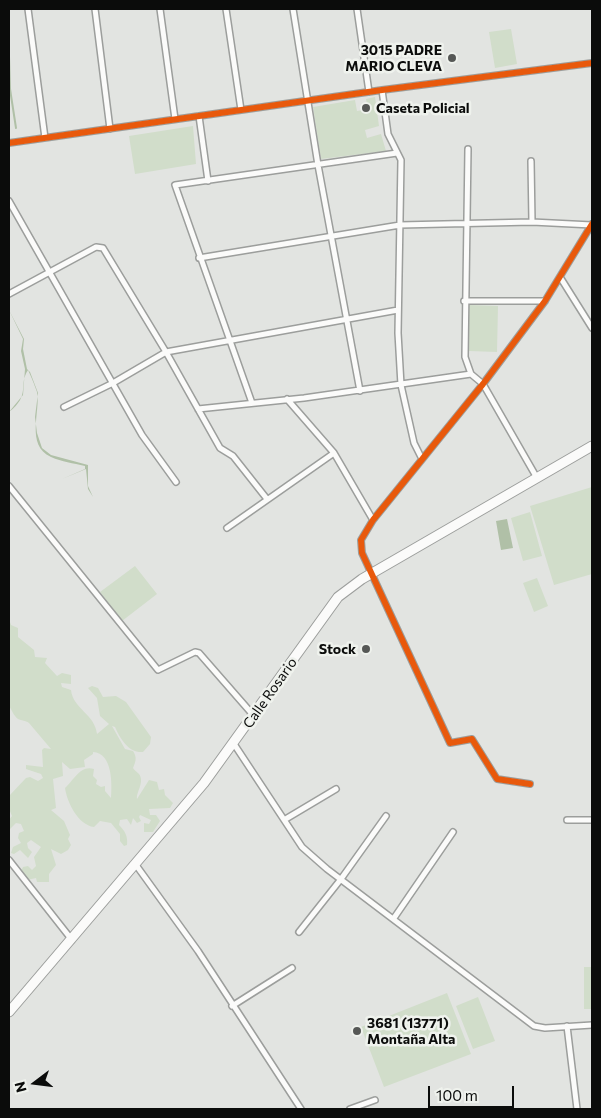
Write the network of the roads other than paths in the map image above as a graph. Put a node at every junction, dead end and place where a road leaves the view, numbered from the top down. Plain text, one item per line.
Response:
1 (28, 9) edge
2 (96, 9) edge
3 (160, 9) edge
4 (226, 9) edge
5 (293, 9) edge
6 (357, 9) edge
7 (592, 62) edge
8 (382, 90) junction
9 (369, 92) junction
10 (308, 100) junction
11 (241, 110) junction
12 (199, 116) junction
13 (175, 119) junction
14 (110, 129) junction
15 (45, 138) junction
16 (9, 143) edge
17 (468, 149) dead end
18 (397, 153) junction
19 (531, 161) dead end
20 (318, 165) junction
21 (208, 181) junction
22 (9, 201) edge
23 (468, 222) junction
24 (532, 222) junction
25 (592, 224) edge
26 (400, 225) junction
27 (331, 235) junction
28 (199, 258) junction
29 (50, 272) junction
30 (560, 277) junction
31 (9, 294) edge
32 (464, 301) junction
33 (545, 301) junction
34 (398, 310) junction
35 (346, 320) junction
36 (592, 328) edge
37 (229, 340) junction
38 (166, 352) junction
39 (471, 374) junction
40 (113, 383) junction
41 (483, 384) junction
42 (400, 385) junction
43 (360, 391) junction
44 (302, 398) junction
45 (288, 399) junction
46 (252, 403) junction
47 (64, 407) dead end
48 (198, 409) junction
49 (299, 410) junction
50 (592, 446) edge
51 (334, 453) junction
52 (422, 459) junction
53 (537, 478) junction
54 (176, 482) dead end
55 (9, 486) edge
56 (267, 499) junction
57 (374, 520) junction
58 (227, 528) dead end
59 (371, 573) junction
60 (254, 717) junction
61 (234, 744) junction
62 (530, 784) dead end
63 (336, 789) dead end
64 (386, 816) dead end
65 (284, 820) junction
66 (567, 820) dead end
67 (592, 820) edge
68 (453, 832) dead end
69 (9, 860) edge
70 (136, 865) junction
71 (341, 880) junction
72 (394, 918) junction
73 (298, 932) dead end
74 (72, 940) junction
75 (292, 968) dead end
76 (232, 1006) junction
77 (9, 1012) edge
78 (592, 1025) edge
79 (567, 1026) junction
80 (375, 1100) dead end
81 (301, 1109) edge
82 (350, 1109) edge
83 (577, 1109) edge

1 - 15 street
2 - 14 street
3 - 13 street
4 - 11 street
5 - 10 street
6 - 9 street
7 - 8 street
8 - 9 street
8 - 18 street
9 - 10 street
10 - 11 street
10 - 20 street
11 - 12 street
12 - 13 street
12 - 21 street
13 - 14 street
14 - 15 street
15 - 16 street
17 - 23 street
18 - 20 street
18 - 26 street
19 - 24 street
20 - 21 street
20 - 27 street
21 - 28 street
22 - 29 street
23 - 24 street
23 - 26 street
23 - 32 street
24 - 25 street
25 - 30 street
26 - 27 street
26 - 34 street
27 - 28 street
27 - 35 street
28 - 37 street
29 - 31 street
29 - 38 street
29 - 40 street
30 - 33 street
30 - 36 street
32 - 33 street
32 - 39 street
33 - 41 street
34 - 35 street
34 - 42 street
35 - 37 street
35 - 43 street
37 - 38 street
37 - 46 street
38 - 40 street
38 - 48 street
39 - 41 street
39 - 42 street
40 - 47 street
40 - 54 street
41 - 52 street
41 - 53 street
42 - 43 street
42 - 52 street
43 - 44 street
44 - 45 street
44 - 49 street
45 - 46 street
45 - 49 street
46 - 48 street
48 - 56 street
49 - 51 street
50 - 53 main road, Calle Rosario
51 - 56 street
51 - 57 street
52 - 57 street
53 - 59 main road, Calle Rosario
55 - 60 street
56 - 58 street
57 - 59 street
59 - 60 main road, Calle Rosario
59 - 62 street
60 - 61 main road, Calle Rosario
61 - 65 street
61 - 70 main road, Calle Rosario
63 - 65 street
64 - 71 street
65 - 71 street
66 - 67 street
68 - 72 street
69 - 74 street
70 - 74 main road, Calle Rosario
70 - 76 street
71 - 72 street
71 - 73 street
72 - 79 street
74 - 77 main road, Calle Rosario
75 - 76 street
76 - 81 street
78 - 79 street
79 - 83 street
80 - 82 street

